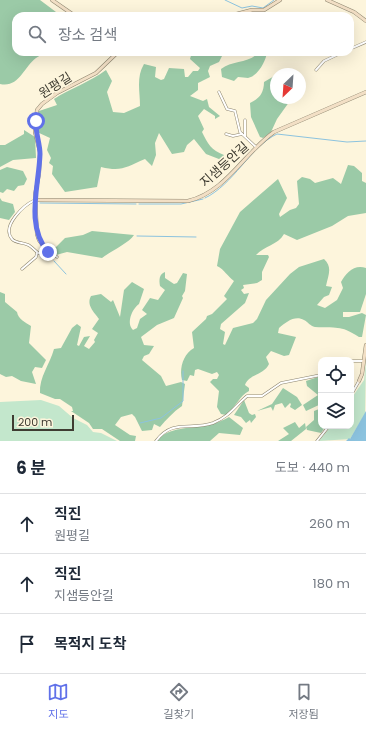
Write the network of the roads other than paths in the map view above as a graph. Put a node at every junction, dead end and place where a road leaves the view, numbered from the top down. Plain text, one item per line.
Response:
1 (52, 0) edge
2 (280, 0) edge
3 (327, 0) edge
4 (69, 12) edge
5 (244, 12) edge
6 (366, 21) edge
7 (366, 42) edge
8 (354, 47) edge
9 (114, 56) edge
10 (335, 56) edge
11 (316, 70) dead end
12 (219, 92) dead end
13 (366, 92) edge
14 (245, 120) dead end
15 (226, 134) dead end
16 (242, 134) junction
17 (245, 136) junction
18 (257, 148) junction
19 (35, 200) junction
20 (48, 252) junction
21 (37, 253) junction
22 (57, 258) dead end
23 (22, 269) dead end
24 (366, 346) edge
25 (354, 361) edge
26 (363, 361) junction
27 (318, 375) edge
28 (359, 381) joint
29 (352, 393) edge
30 (327, 429) edge
31 (156, 441) edge
32 (317, 441) edge

1 - 4 street
2 - 5 street
3 - 6 street
7 - 8 street
9 - 19 street, 원평길
10 - 11 street
12 - 16 street
13 - 18 street, 지샘등안길
14 - 17 street
15 - 16 street
16 - 17 street
17 - 18 street
18 - 19 street, 지샘등안길
19 - 20 street
19 - 21 street
20 - 21 street
20 - 22 street
21 - 23 street
24 - 26 street
25 - 26 street
26 - 28 street
27 - 31 street
28 - 29 street
30 - 32 street

